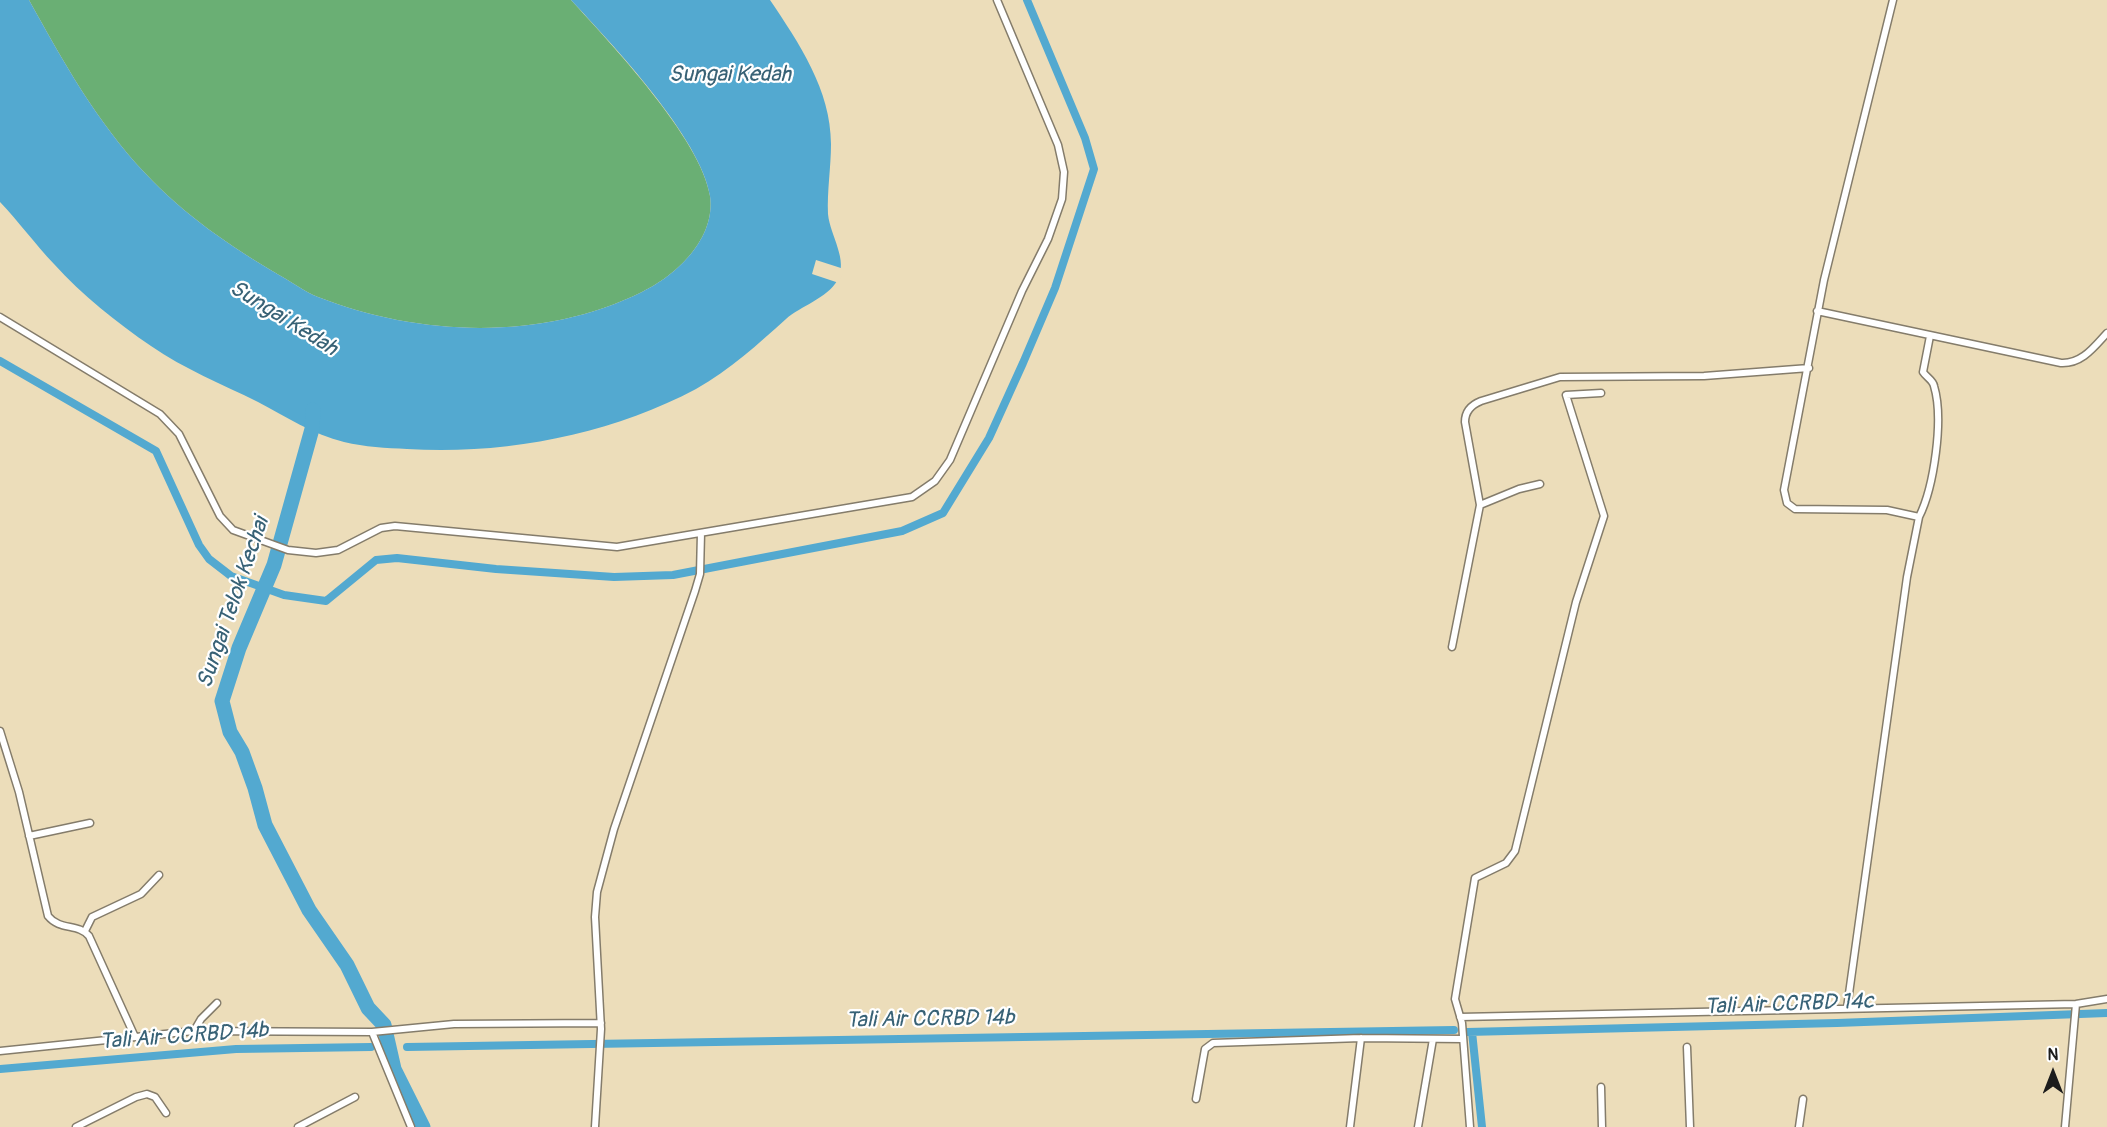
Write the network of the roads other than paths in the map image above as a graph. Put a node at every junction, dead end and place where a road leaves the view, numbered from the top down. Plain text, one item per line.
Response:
1 (997, 0) edge
2 (1893, 0) edge
3 (1817, 311) junction
4 (0, 317) edge
5 (2107, 333) edge
6 (1930, 336) junction
7 (1809, 368) junction
8 (1601, 393) dead end
9 (1540, 484) dead end
10 (1480, 505) junction
11 (1919, 517) junction
12 (701, 533) junction
13 (1452, 647) dead end
14 (0, 731) edge
15 (90, 823) dead end
16 (29, 836) junction
17 (159, 875) dead end
18 (85, 931) junction
19 (2107, 999) edge
20 (217, 1003) dead end
21 (2075, 1007) junction
22 (1847, 1008) junction
23 (1461, 1020) junction
24 (601, 1026) junction
25 (194, 1031) junction
26 (372, 1032) junction
27 (135, 1037) junction
28 (1463, 1037) junction
29 (1361, 1038) junction
30 (1433, 1039) junction
31 (1688, 1047) dead end
32 (0, 1051) edge
33 (1601, 1087) dead end
34 (355, 1097) dead end
35 (1196, 1099) dead end
36 (1803, 1100) dead end
37 (166, 1113) dead end
38 (76, 1127) edge
39 (298, 1127) edge
40 (411, 1127) edge
41 (595, 1127) edge
42 (1350, 1127) edge
43 (1418, 1127) edge
44 (1470, 1127) edge
45 (1602, 1127) edge
46 (1690, 1127) edge
47 (1799, 1127) edge
48 (2065, 1127) edge

1 - 12 street
2 - 3 street
3 - 6 street
3 - 7 street
4 - 12 street
5 - 6 street
6 - 11 street
7 - 10 street
7 - 11 street
8 - 23 street
9 - 10 street
10 - 13 street
11 - 22 street
12 - 24 street
14 - 16 street
15 - 16 street
16 - 18 street
17 - 18 street
18 - 27 street
19 - 21 street
20 - 25 street
21 - 22 street
21 - 48 street
22 - 23 street
23 - 28 street
24 - 26 street
24 - 41 street
25 - 26 street
25 - 27 street
26 - 40 street
27 - 32 street
28 - 30 street
28 - 44 street
29 - 30 street
29 - 35 street
29 - 42 street
30 - 43 street
31 - 46 street
33 - 45 street
34 - 39 street
36 - 47 street
37 - 38 street

